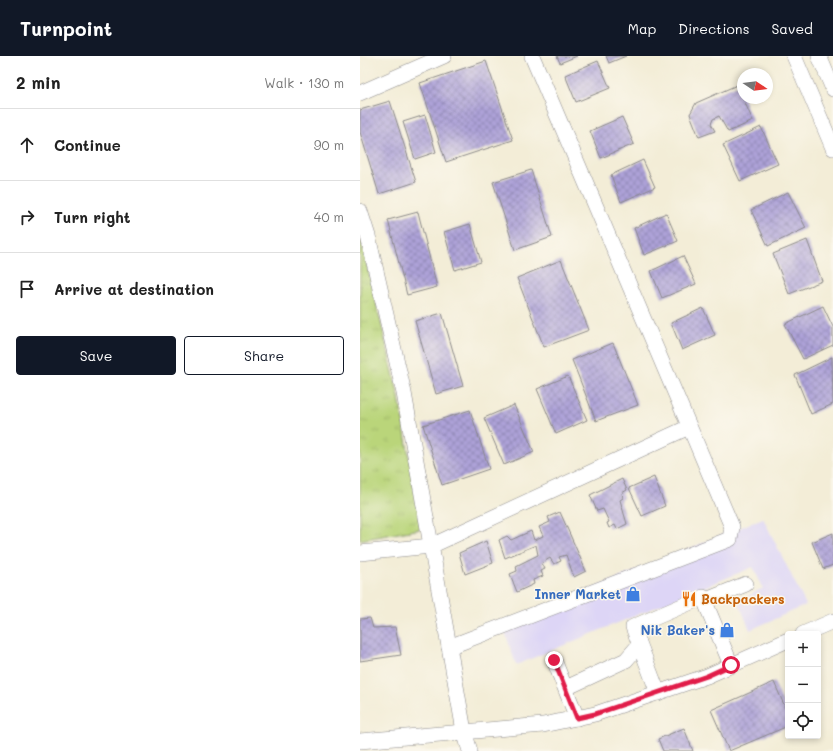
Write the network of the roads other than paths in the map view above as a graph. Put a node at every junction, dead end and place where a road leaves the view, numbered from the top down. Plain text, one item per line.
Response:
1 (444, 56) edge
2 (532, 56) edge
3 (794, 56) edge
4 (819, 56) edge
5 (833, 89) edge
6 (360, 93) edge
7 (833, 148) edge
8 (360, 211) edge
9 (690, 427) junction
10 (431, 546) junction
11 (360, 553) edge
12 (746, 584) dead end
13 (704, 601) junction
14 (833, 621) edge
15 (810, 631) edge
16 (785, 641) edge
17 (640, 645) junction
18 (449, 647) junction
19 (554, 660) dead end
20 (731, 665) junction
21 (566, 688) junction
22 (658, 693) junction
23 (577, 718) junction
24 (464, 731) junction
25 (360, 740) edge
26 (470, 751) edge

1 - 6 street
2 - 9 street
3 - 7 street
4 - 5 street
8 - 10 street
9 - 10 street
9 - 18 street
10 - 11 street
10 - 18 street
12 - 13 street
13 - 17 street
13 - 20 street
14 - 15 street
16 - 20 street
17 - 21 street
17 - 22 street
18 - 24 street
19 - 21 street
20 - 22 street
21 - 23 street
22 - 23 street
23 - 24 street
24 - 25 street
24 - 26 street

